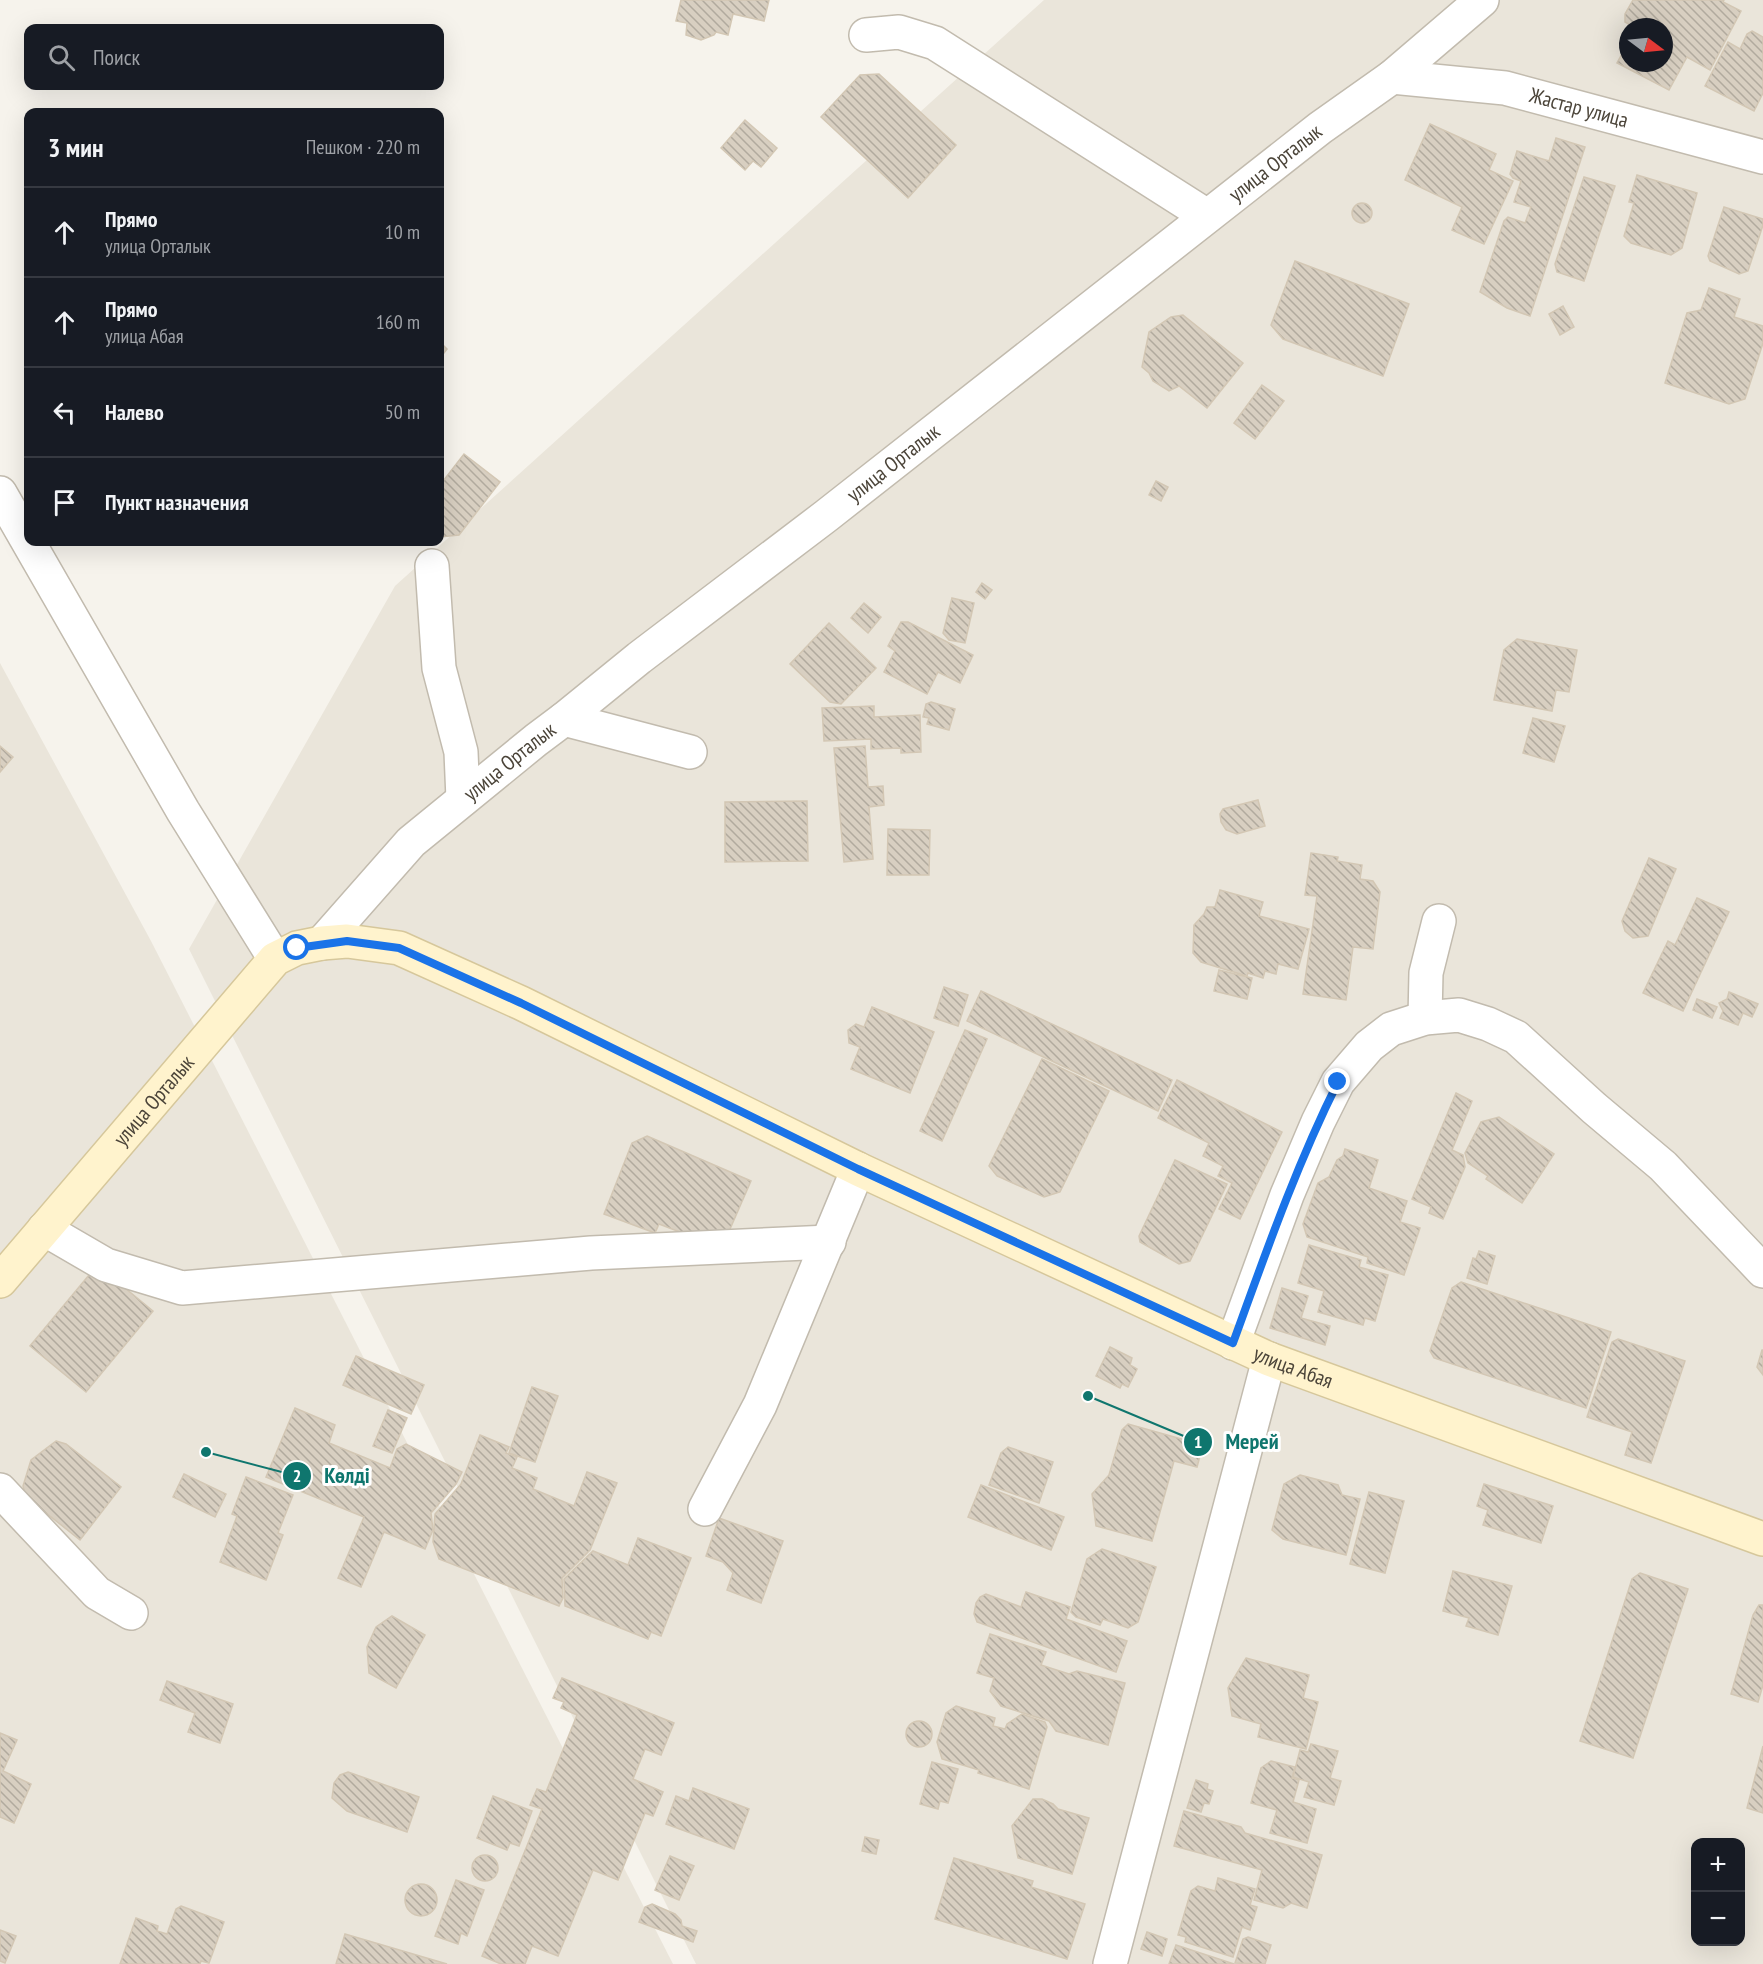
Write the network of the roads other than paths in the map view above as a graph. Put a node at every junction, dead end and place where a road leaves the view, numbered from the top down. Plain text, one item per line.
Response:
1 (1482, 0) edge
2 (866, 35) dead end
3 (1392, 77) junction
4 (1763, 157) edge
5 (1207, 216) junction
6 (0, 493) edge
7 (24, 535) edge
8 (30, 546) edge
9 (432, 566) dead end
10 (564, 719) junction
11 (690, 752) dead end
12 (464, 799) junction
13 (1439, 921) dead end
14 (334, 942) junction
15 (275, 959) junction
16 (1425, 1018) junction
17 (858, 1169) junction
18 (44, 1229) junction
19 (829, 1242) junction
20 (1763, 1271) edge
21 (2, 1274) edge
22 (1233, 1343) junction
23 (1269, 1359) junction
24 (0, 1490) edge
25 (705, 1509) dead end
26 (1763, 1539) edge
27 (131, 1613) dead end
28 (1110, 1964) edge

1 - 3 street, улица Орталык
2 - 5 street
3 - 4 street, Жастар улица
3 - 5 street, улица Орталык
5 - 10 street, улица Орталык
6 - 7 street
8 - 15 street
9 - 12 street
10 - 11 street
10 - 12 street, улица Орталык
12 - 14 street, улица Орталык
13 - 16 street
14 - 15 main road, улица Орталык
14 - 17 main road, улица Абая
15 - 18 main road, улица Орталык
16 - 20 street
16 - 22 street
17 - 19 street
17 - 22 main road, улица Абая
18 - 19 street
18 - 21 main road, улица Орталык
19 - 25 street
22 - 23 main road, улица Абая
23 - 26 main road, улица Абая
23 - 28 street
24 - 27 street

